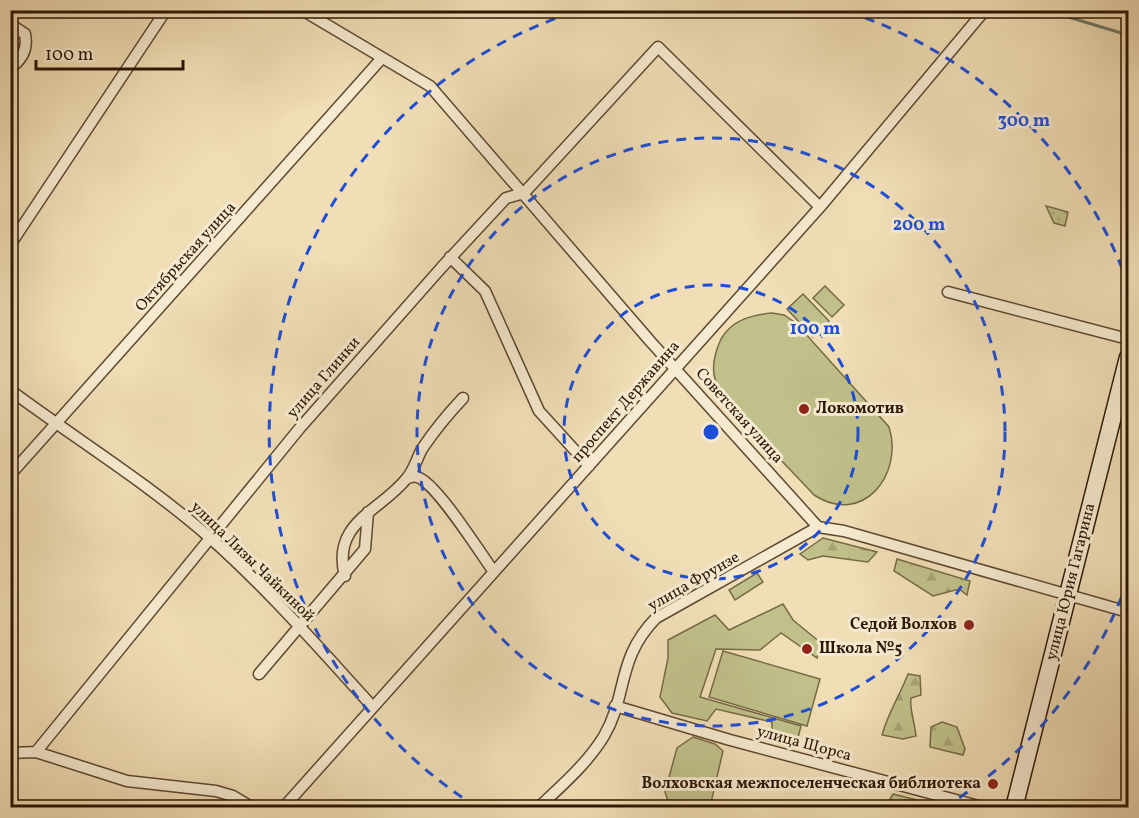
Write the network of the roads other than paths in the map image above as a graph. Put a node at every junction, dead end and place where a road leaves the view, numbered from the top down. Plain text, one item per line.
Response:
1 (166, 10) edge
2 (302, 10) edge
3 (985, 10) edge
4 (10, 24) edge
5 (382, 58) junction
6 (10, 68) edge
7 (524, 193) junction
8 (820, 207) junction
9 (10, 245) edge
10 (450, 257) junction
11 (948, 292) dead end
12 (1128, 339) edge
13 (1128, 357) edge
14 (675, 368) junction
15 (10, 390) edge
16 (463, 398) dead end
17 (57, 424) junction
18 (589, 466) junction
19 (10, 476) edge
20 (408, 478) junction
21 (368, 512) junction
22 (818, 527) junction
23 (209, 537) junction
24 (494, 572) junction
25 (345, 576) junction
26 (1068, 596) junction
27 (1128, 612) edge
28 (299, 627) junction
29 (259, 674) dead end
30 (615, 705) junction
31 (373, 707) junction
32 (10, 753) edge
33 (36, 753) junction
34 (253, 807) edge
35 (284, 807) edge
36 (538, 807) edge
37 (986, 807) edge
38 (1014, 807) edge

1 - 9 street
2 - 5 street, Советская улица
3 - 8 street, проспект Державина
4 - 6 street
5 - 7 street, Советская улица
5 - 17 street, Октябрьская улица
7 - 8 street, улица Глинки
7 - 10 street, улица Глинки
7 - 14 street, Советская улица
8 - 14 street, проспект Державина
10 - 18 street
10 - 23 street, улица Глинки
11 - 12 street
13 - 26 main road, улица Юрия Гагарина
14 - 18 street, проспект Державина
14 - 22 street, Советская улица
15 - 17 street, улица Лизы Чайкиной
16 - 20 street
17 - 19 street, Октябрьская улица
17 - 23 street, улица Лизы Чайкиной
18 - 24 street, проспект Державина
20 - 21 street
20 - 24 street
21 - 25 street
21 - 25 street
22 - 26 street
22 - 30 street, улица Фрунзе
23 - 28 street, улица Лизы Чайкиной
23 - 33 street, улица Глинки
24 - 31 street, проспект Державина
25 - 28 street
26 - 27 street
26 - 38 main road, улица Юрия Гагарина
28 - 29 street
28 - 31 street, улица Лизы Чайкиной
30 - 36 street, улица Фрунзе
30 - 37 street, улица Щорса
31 - 35 street, проспект Державина
32 - 33 street
33 - 34 street

